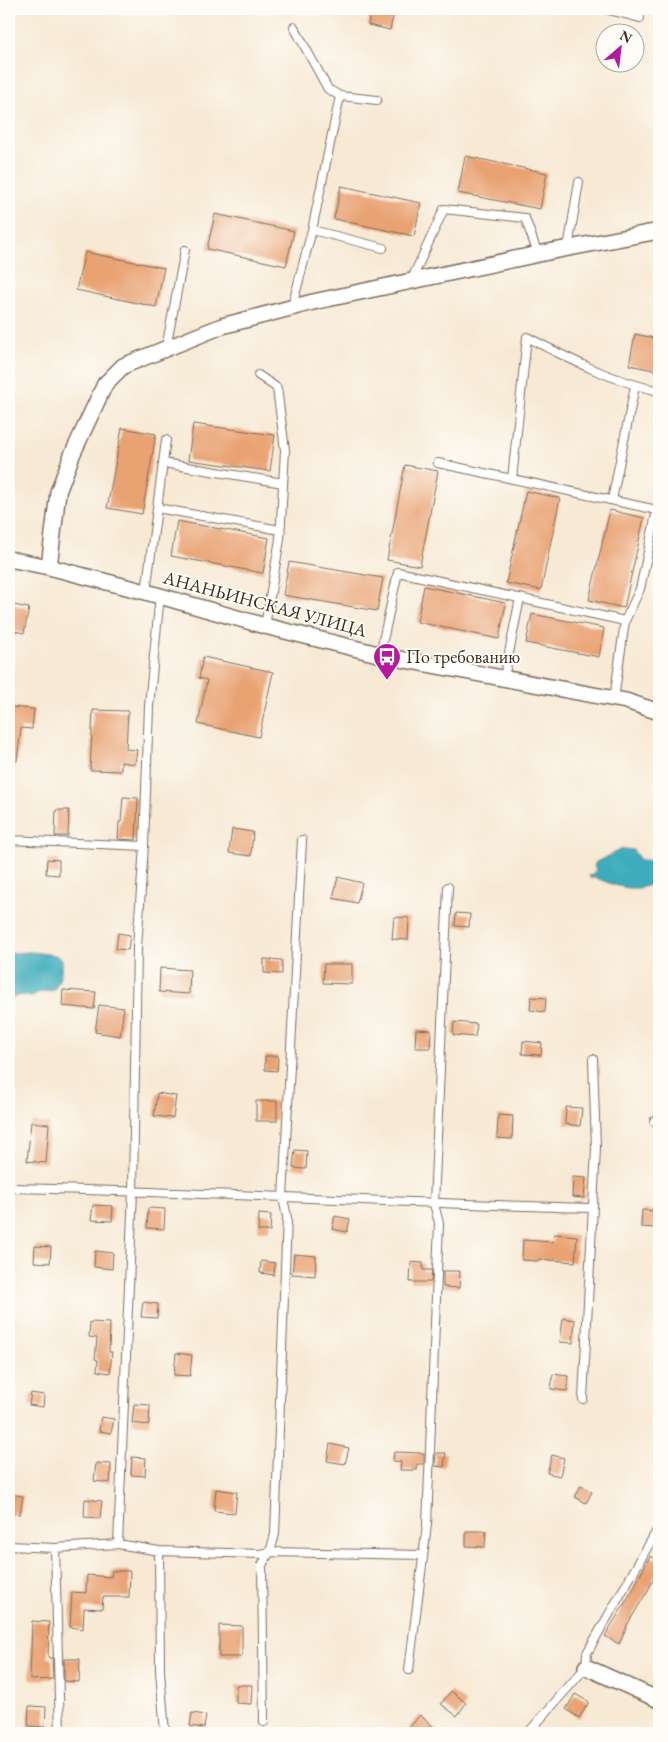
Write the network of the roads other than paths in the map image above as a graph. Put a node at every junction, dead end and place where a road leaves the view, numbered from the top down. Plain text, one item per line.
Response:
1 (605, 9) edge
2 (640, 18) dead end
3 (294, 27) dead end
4 (340, 96) junction
5 (377, 100) dead end
6 (579, 182) dead end
7 (312, 230) junction
8 (659, 231) edge
9 (383, 248) dead end
10 (568, 248) junction
11 (185, 250) dead end
12 (538, 254) junction
13 (411, 281) junction
14 (292, 308) junction
15 (166, 348) junction
16 (258, 375) dead end
17 (635, 386) junction
18 (659, 391) edge
19 (166, 440) dead end
20 (163, 462) junction
21 (438, 463) dead end
22 (512, 479) junction
23 (283, 483) junction
24 (612, 500) junction
25 (157, 508) junction
26 (658, 510) edge
27 (280, 530) junction
28 (9, 559) edge
29 (49, 567) junction
30 (152, 593) junction
31 (520, 598) junction
32 (625, 621) junction
33 (265, 626) junction
34 (380, 654) junction
35 (504, 678) junction
36 (614, 698) junction
37 (659, 712) edge
38 (9, 840) edge
39 (302, 840) dead end
40 (144, 846) junction
41 (448, 888) dead end
42 (594, 1059) dead end
43 (9, 1188) edge
44 (133, 1191) junction
45 (283, 1198) junction
46 (434, 1204) junction
47 (592, 1208) junction
48 (583, 1398) dead end
49 (659, 1528) edge
50 (118, 1544) junction
51 (9, 1546) edge
52 (55, 1548) junction
53 (159, 1552) junction
54 (270, 1552) junction
55 (423, 1555) junction
56 (586, 1667) junction
57 (409, 1670) dead end
58 (659, 1700) edge
59 (264, 1722) dead end
60 (60, 1733) edge
61 (165, 1733) edge
62 (528, 1733) edge

1 - 2 lane
3 - 4 lane
4 - 5 lane
4 - 7 lane
6 - 10 lane
7 - 9 lane
7 - 14 lane
8 - 10 street
10 - 12 street
11 - 15 lane
12 - 13 street
12 - 13 lane
13 - 14 street
14 - 15 street
15 - 29 street
16 - 23 lane
17 - 18 lane
17 - 22 lane
17 - 24 lane
19 - 20 lane
20 - 23 lane
20 - 25 lane
21 - 22 lane
22 - 24 lane
23 - 27 lane
24 - 26 lane
25 - 27 lane
25 - 30 lane
26 - 32 lane
27 - 33 lane
28 - 29 street, АНАНЬИНСКАЯ УЛИЦА
29 - 30 street, АНАНЬИНСКАЯ УЛИЦА
30 - 33 street, АНАНЬИНСКАЯ УЛИЦА
30 - 40 lane
31 - 32 lane
31 - 34 lane
31 - 35 lane
32 - 36 lane
33 - 34 street, АНАНЬИНСКАЯ УЛИЦА
34 - 35 street, АНАНЬИНСКАЯ УЛИЦА
35 - 36 street, АНАНЬИНСКАЯ УЛИЦА
36 - 37 street, АНАНЬИНСКАЯ УЛИЦА
38 - 40 lane
39 - 45 lane
40 - 44 lane
41 - 46 lane
42 - 47 lane
43 - 44 lane
44 - 45 lane
44 - 50 lane
45 - 46 lane
45 - 54 lane
46 - 47 lane
46 - 55 lane
47 - 48 lane
49 - 56 lane
50 - 52 lane
50 - 53 lane
51 - 52 lane
52 - 60 lane
53 - 54 lane
53 - 61 lane
54 - 55 lane
54 - 59 lane
55 - 57 lane
56 - 58 street
56 - 62 lane

